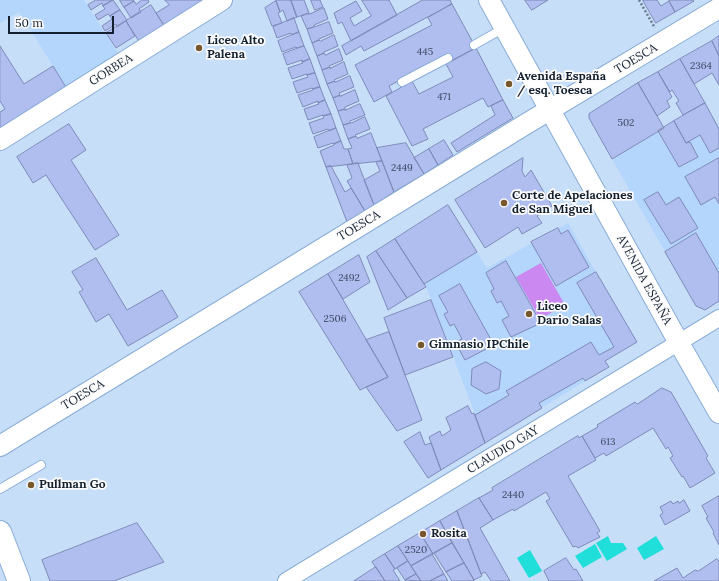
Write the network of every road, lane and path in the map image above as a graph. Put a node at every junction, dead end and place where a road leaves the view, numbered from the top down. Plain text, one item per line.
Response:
1 (222, 0) edge
2 (489, 0) edge
3 (639, 0) edge
4 (719, 8) edge
5 (504, 28) junction
6 (662, 43) junction
7 (474, 44) dead end
8 (448, 58) dead end
9 (402, 82) dead end
10 (550, 110) junction
11 (0, 140) edge
12 (719, 318) edge
13 (679, 343) junction
14 (719, 413) edge
15 (0, 446) edge
16 (41, 465) dead end
17 (0, 489) edge
18 (0, 532) edge
19 (19, 581) edge
20 (286, 581) edge

1 - 11 street, GORBEA
2 - 5 street, AVENIDA ESPAÑA
3 - 6 path
4 - 6 street, TOESCA
5 - 7 lane
5 - 10 street, AVENIDA ESPAÑA
6 - 10 street, TOESCA
8 - 9 lane
10 - 13 street, AVENIDA ESPAÑA
10 - 15 street, TOESCA
12 - 13 street, CLAUDIO GAY
13 - 14 street, AVENIDA ESPAÑA
13 - 20 street, CLAUDIO GAY
16 - 17 lane
18 - 19 main road

